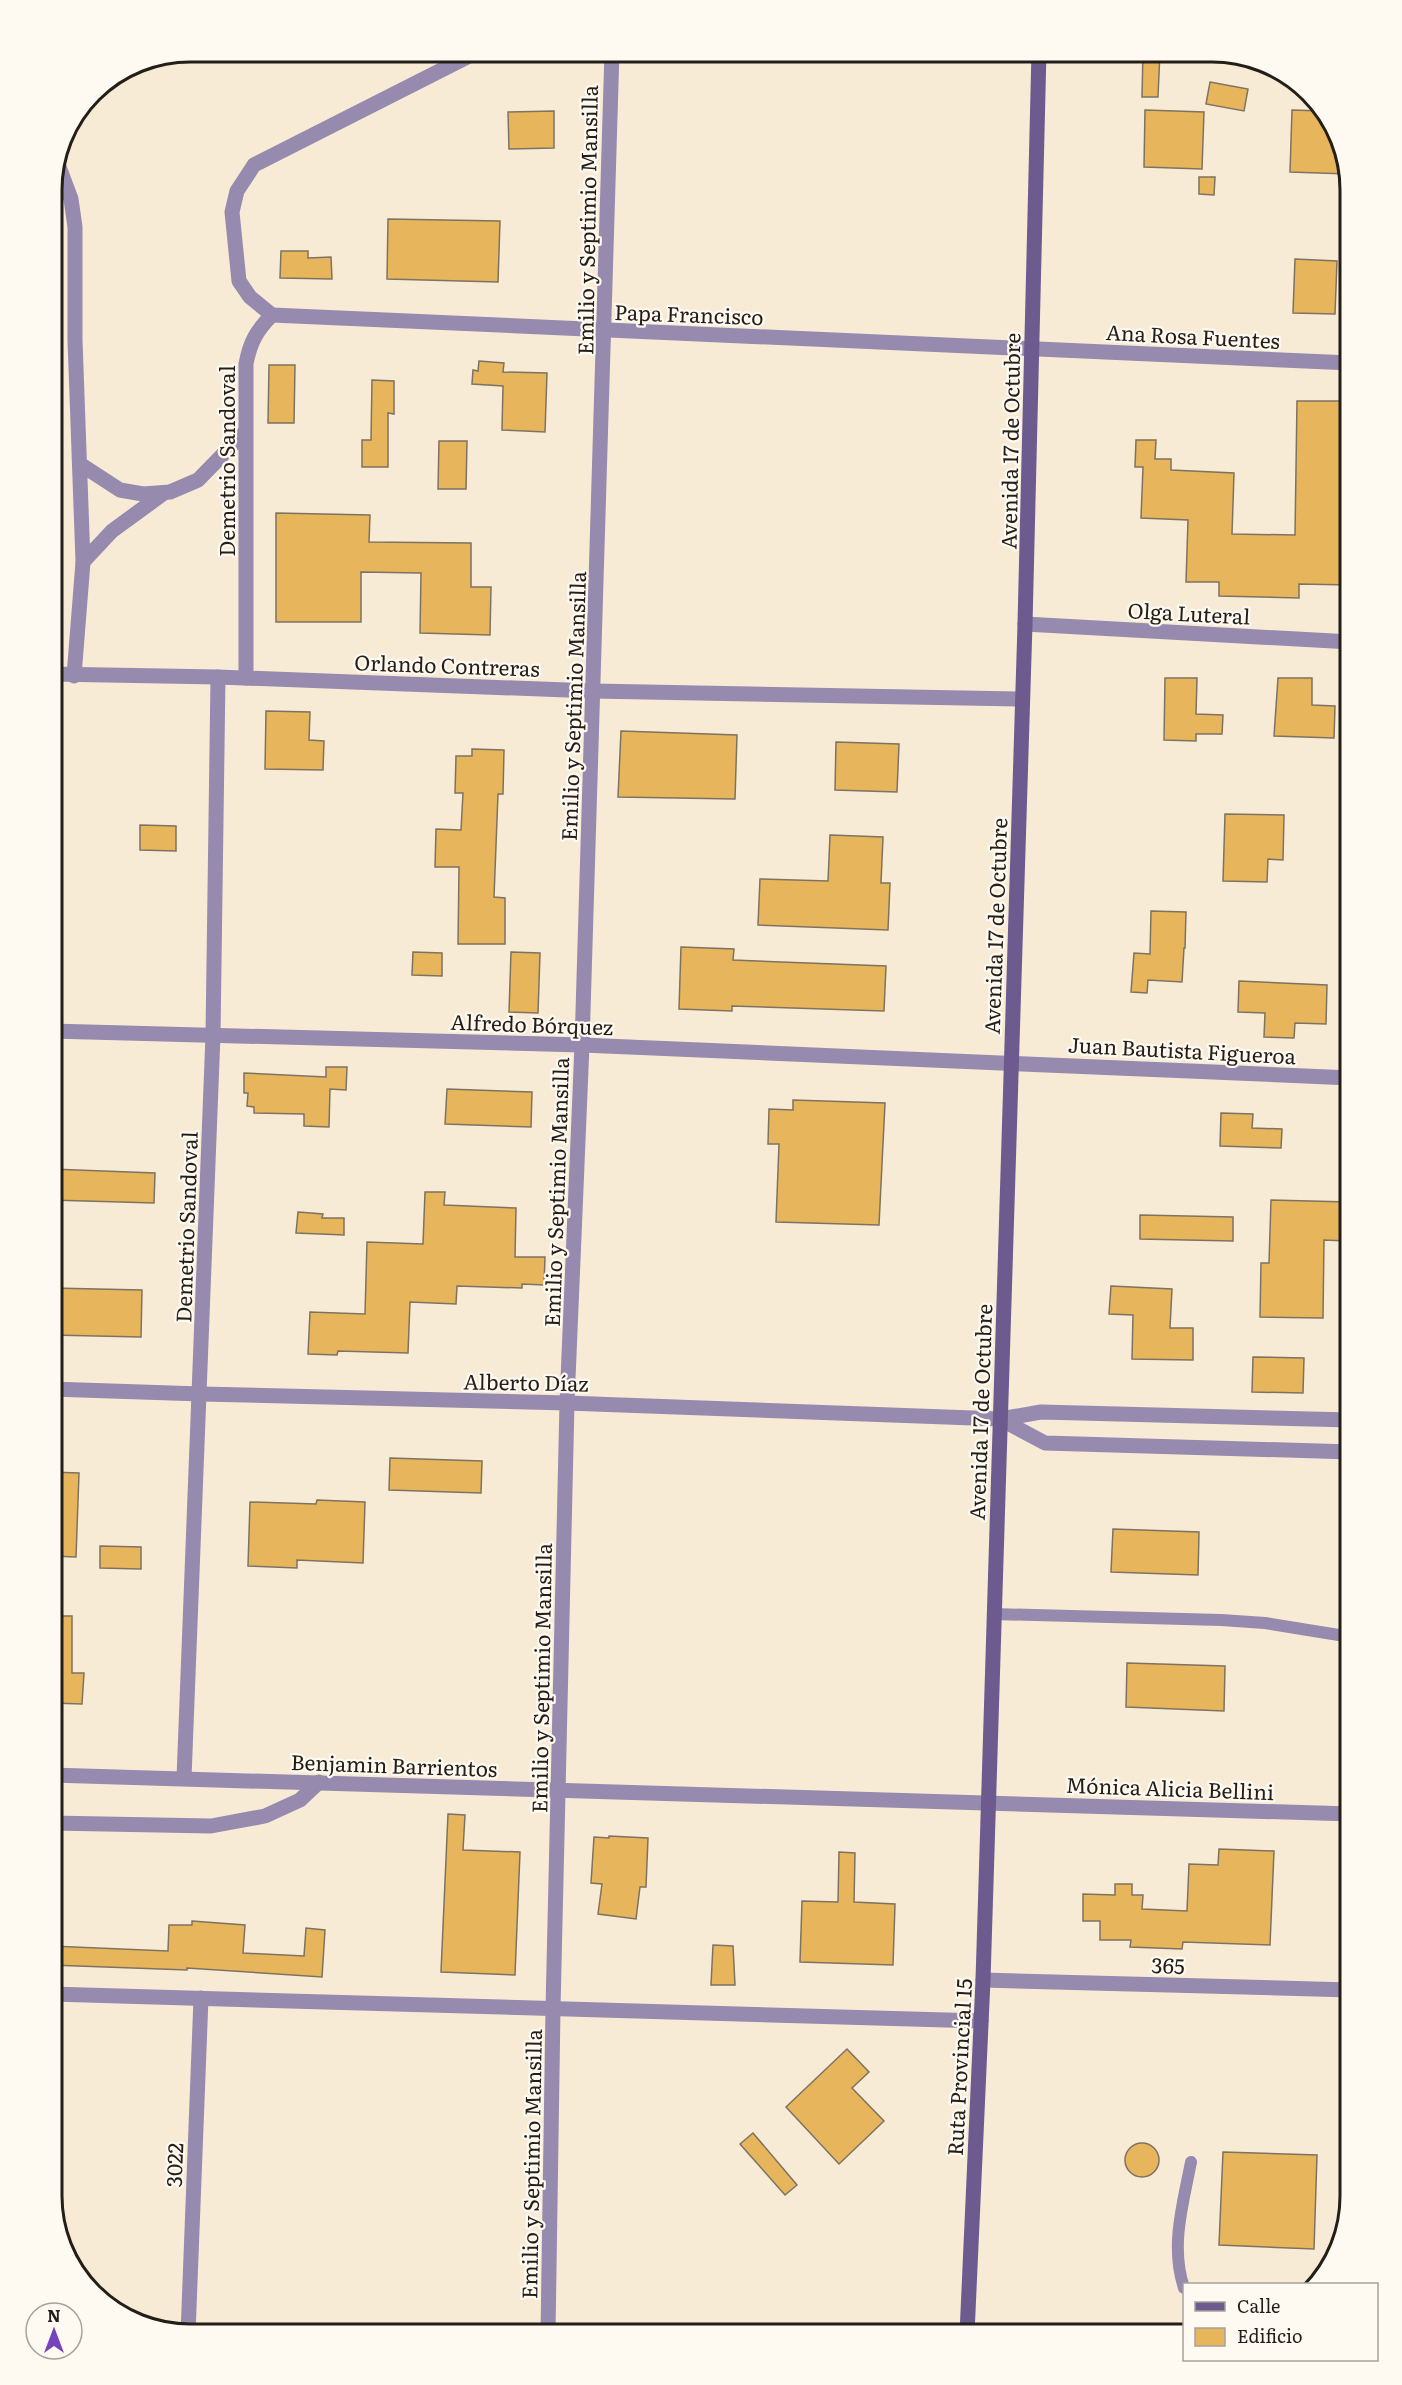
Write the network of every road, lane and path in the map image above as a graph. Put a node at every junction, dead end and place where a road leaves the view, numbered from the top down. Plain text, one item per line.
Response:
1 (456, 62) edge
2 (612, 62) edge
3 (1039, 62) edge
4 (63, 176) edge
5 (272, 315) junction
6 (605, 330) junction
7 (1032, 349) junction
8 (1340, 363) edge
9 (245, 432) junction
10 (80, 464) junction
11 (164, 493) junction
12 (83, 562) junction
13 (1025, 624) junction
14 (1340, 641) edge
15 (62, 675) edge
16 (74, 676) junction
17 (218, 677) junction
18 (246, 678) junction
19 (593, 691) junction
20 (1022, 699) junction
21 (62, 1031) edge
22 (213, 1035) junction
23 (582, 1046) junction
24 (1011, 1063) junction
25 (1340, 1078) edge
26 (62, 1389) edge
27 (201, 1395) junction
28 (567, 1403) junction
29 (1000, 1419) junction
30 (1340, 1420) edge
31 (1340, 1452) edge
32 (993, 1614) junction
33 (1340, 1635) edge
34 (62, 1775) edge
35 (184, 1778) junction
36 (319, 1782) junction
37 (558, 1789) junction
38 (987, 1802) junction
39 (1340, 1814) edge
40 (62, 1823) edge
41 (983, 1980) junction
42 (1340, 1990) edge
43 (62, 1994) edge
44 (201, 1998) junction
45 (553, 2009) junction
46 (981, 2021) junction
47 (1191, 2162) dead end
48 (1184, 2283) edge
49 (188, 2323) edge
50 (548, 2323) edge
51 (967, 2324) edge

1 - 5 street
2 - 6 street, Emilio y Septimio Mansilla
3 - 7 main road, Avenida 17 de Octubre
4 - 10 street
5 - 6 street, Papa Francisco
5 - 9 street, Demetrio Sandoval
6 - 7 street, Papa Francisco
6 - 19 street, Emilio y Septimio Mansilla
7 - 8 street, Ana Rosa Fuentes
7 - 13 main road, Avenida 17 de Octubre
9 - 11 street
9 - 18 street, Demetrio Sandoval
10 - 11 street
10 - 12 street
11 - 12 street
12 - 16 street
13 - 14 street, Olga Luteral
13 - 20 main road, Avenida 17 de Octubre
15 - 16 street, Orlando Contreras
16 - 17 street, Orlando Contreras
17 - 18 street, Orlando Contreras
17 - 22 street, Demetrio Sandoval
18 - 19 street, Orlando Contreras
19 - 20 street, Orlando Contreras
19 - 23 street, Emilio y Septimio Mansilla
20 - 24 main road, Avenida 17 de Octubre
21 - 22 street, Alfredo Bórquez
22 - 23 street, Alfredo Bórquez
22 - 27 street, Demetrio Sandoval
23 - 24 street, Alfredo Bórquez
23 - 28 street, Emilio y Septimio Mansilla
24 - 25 street, Juan Bautista Figueroa
24 - 29 main road, Avenida 17 de Octubre
26 - 27 street, Alberto Díaz
27 - 28 street, Alberto Díaz
27 - 35 street, Demetrio Sandoval
28 - 29 street, Alberto Díaz
28 - 37 street, Emilio y Septimio Mansilla
29 - 30 street
29 - 31 street
29 - 32 main road, Avenida 17 de Octubre
32 - 33 lane
32 - 38 main road, Avenida 17 de Octubre
34 - 35 street, Benjamin Barrientos
35 - 36 street, Benjamin Barrientos
36 - 37 street, Benjamin Barrientos
36 - 40 street
37 - 38 street, Benjamin Barrientos
37 - 45 street, Emilio y Septimio Mansilla
38 - 39 street, Mónica Alicia Bellini
38 - 41 main road, Ruta Provincial 15
41 - 42 street, 365
41 - 46 main road, Ruta Provincial 15
43 - 44 street
44 - 45 street
44 - 49 street, 3022
45 - 46 street
45 - 50 street, Emilio y Septimio Mansilla
46 - 51 main road, Ruta Provincial 15
47 - 48 lane

